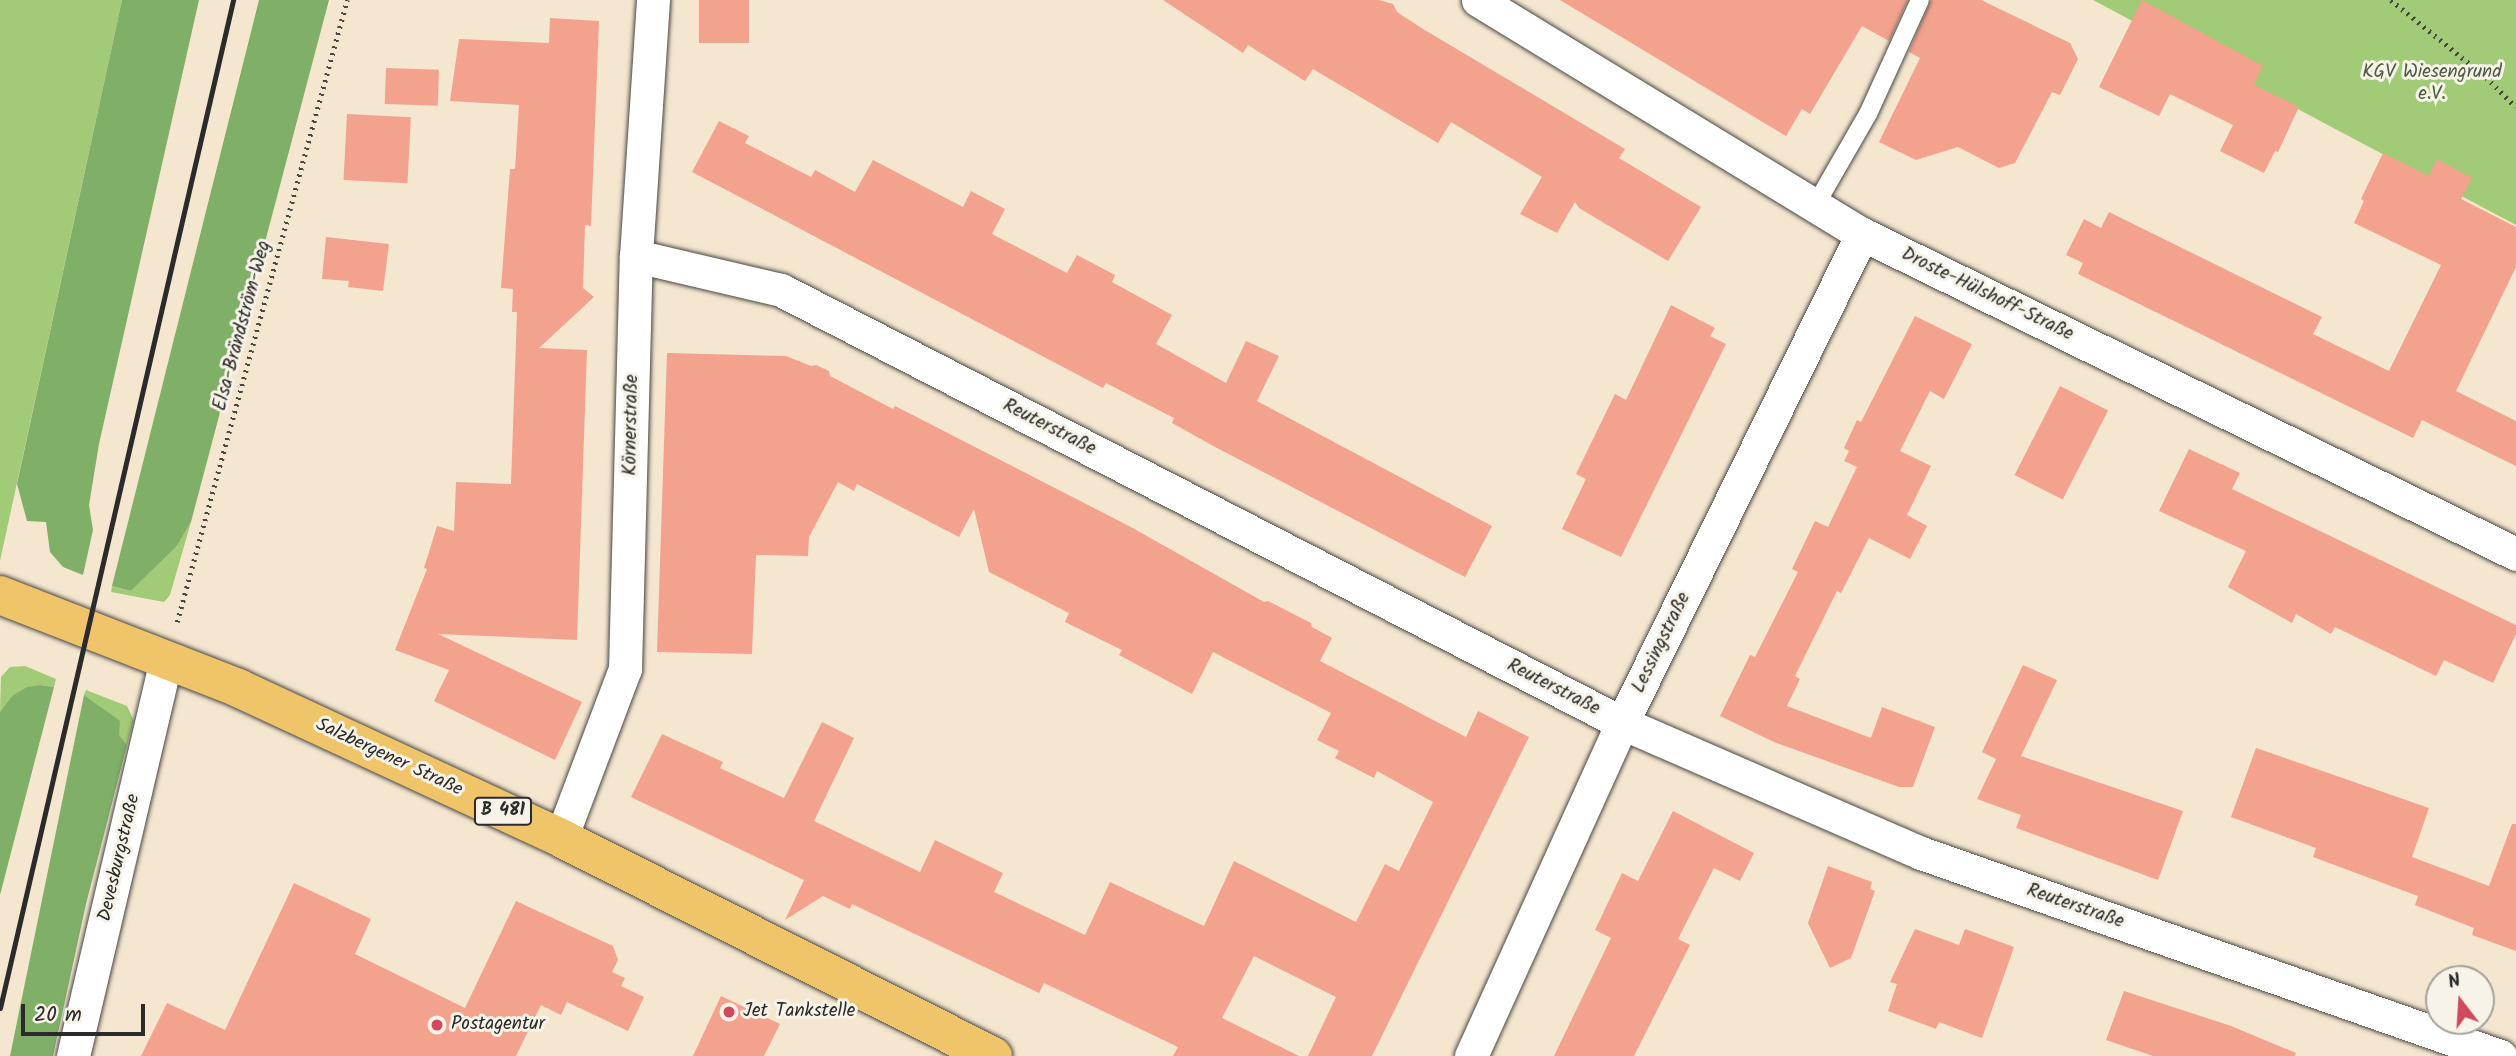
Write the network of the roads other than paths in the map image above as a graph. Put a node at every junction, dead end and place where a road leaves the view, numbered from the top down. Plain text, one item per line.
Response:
1 (653, 0) edge
2 (1478, 0) edge
3 (1920, 0) edge
4 (1815, 205) junction
5 (1861, 234) junction
6 (636, 256) junction
7 (2516, 554) edge
8 (0, 595) edge
9 (166, 660) junction
10 (1622, 723) junction
11 (561, 838) junction
12 (74, 1056) edge
13 (993, 1056) edge
14 (1471, 1056) edge
15 (2500, 1056) edge

1 - 6 street, Körnerstraße
2 - 4 street, Droste-Hülshoff-Straße
3 - 4 lane
4 - 5 street, Droste-Hülshoff-Straße
5 - 7 street, Droste-Hülshoff-Straße
5 - 10 street, Lessingstraße
6 - 10 street, Reuterstraße
6 - 11 street, Körnerstraße
8 - 9 main road, Salzbergener Straße / B 481
9 - 11 main road, Salzbergener Straße / B 481
9 - 12 street, Devesburgstraße
10 - 14 street, Lessingstraße
10 - 15 street, Reuterstraße
11 - 13 main road, Salzbergener Straße / B 481

